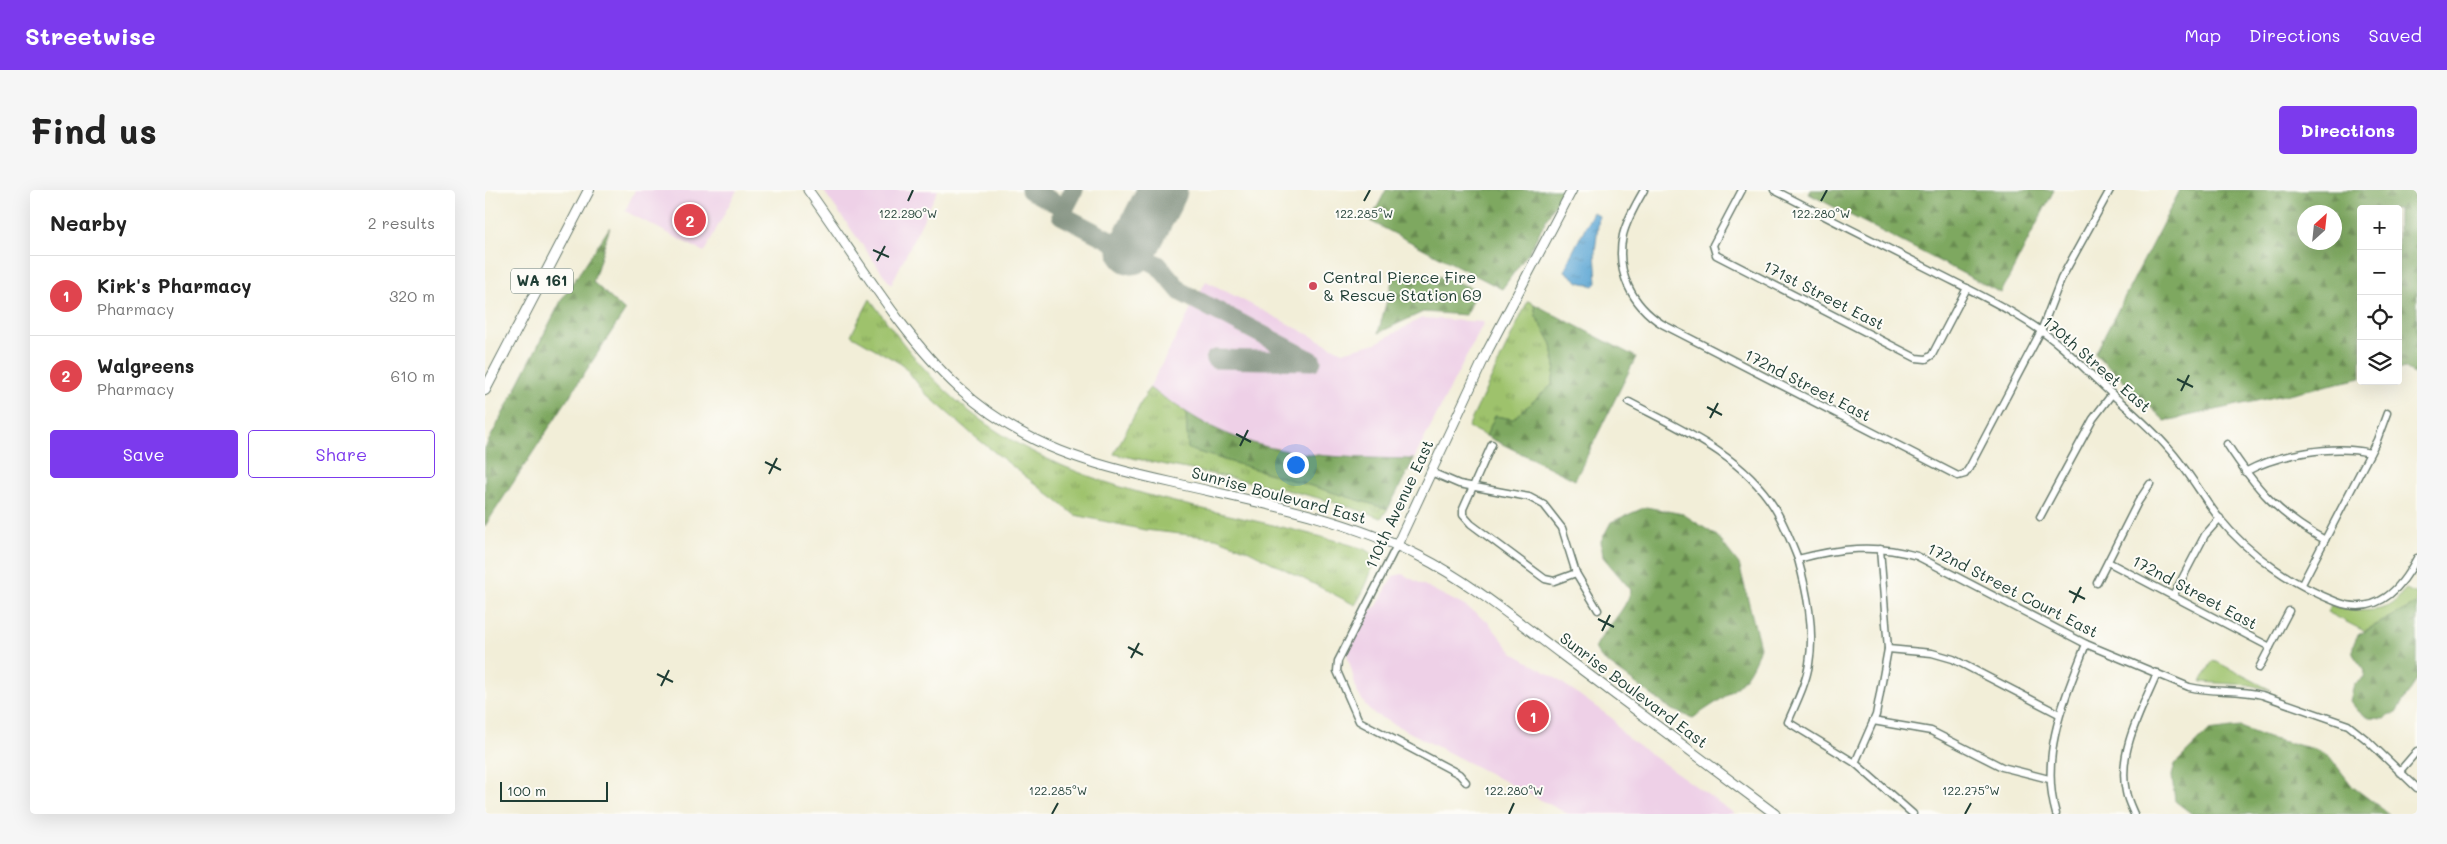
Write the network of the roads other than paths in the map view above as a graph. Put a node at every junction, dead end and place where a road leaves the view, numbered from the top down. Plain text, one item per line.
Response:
1 (589, 190) edge
2 (808, 190) edge
3 (1572, 190) edge
4 (1644, 190) edge
5 (1742, 190) edge
6 (1774, 190) edge
7 (2110, 190) edge
8 (1967, 288) junction
9 (2041, 331) junction
10 (485, 390) edge
11 (2112, 394) junction
12 (1629, 402) dead end
13 (2387, 413) dead end
14 (1492, 444) dead end
15 (2227, 444) dead end
16 (2370, 453) junction
17 (1431, 472) junction
18 (2245, 472) junction
19 (2151, 484) dead end
20 (1472, 488) junction
21 (2040, 517) dead end
22 (2219, 518) junction
23 (2325, 540) junction
24 (1397, 546) junction
25 (1880, 549) junction
26 (2417, 558) edge
27 (1798, 559) junction
28 (2108, 562) junction
29 (1576, 574) junction
30 (2097, 583) dead end
31 (2302, 584) junction
32 (2173, 596) junction
33 (1598, 610) dead end
34 (2289, 611) dead end
35 (2086, 644) junction
36 (2270, 647) junction
37 (1888, 649) junction
38 (2259, 668) dead end
39 (2157, 673) junction
40 (2059, 714) junction
41 (1873, 722) junction
42 (2417, 751) edge
43 (1855, 763) junction
44 (2399, 772) junction
45 (2049, 779) junction
46 (1467, 782) dead end
47 (2417, 788) edge
48 (1775, 814) edge
49 (1913, 814) edge
50 (2056, 814) edge
51 (2134, 814) edge

1 - 10 main road, WA 161
2 - 24 main road, Sunrise Boulevard East
3 - 17 main road, 110th Avenue East
4 - 9 street, 172nd Street East
5 - 8 street, 171st Street East
6 - 8 street, 170th Street East
7 - 9 street
8 - 9 street, 170th Street East
9 - 11 street, 170th Street East
11 - 21 street
11 - 22 street, 170th Street East
12 - 27 street
13 - 16 street
14 - 20 street
15 - 18 street
16 - 18 street
16 - 23 street
17 - 20 street
17 - 24 main road, 110th Avenue East
18 - 23 street
19 - 28 street
20 - 29 street
20 - 29 street
22 - 31 street, 170th Street East
22 - 32 street
23 - 31 street
24 - 46 street, 110th Avenue East
24 - 48 main road, Sunrise Boulevard East
25 - 27 street, 172nd Street Court East
25 - 35 street, 172nd Street Court East
25 - 37 street
26 - 31 street, 170th Street East
27 - 43 street
28 - 30 street
28 - 32 street, 172nd Street East
29 - 33 street
32 - 36 street, 172nd Street East
34 - 36 street
35 - 39 street, 172nd Street Court East
35 - 40 street
36 - 38 street
37 - 40 street
37 - 41 street
39 - 44 street, 172nd Street Court East
39 - 51 street
40 - 45 street
41 - 43 street
41 - 45 street
42 - 44 street
43 - 49 street
44 - 47 street, 172nd Street Court East
45 - 50 street

